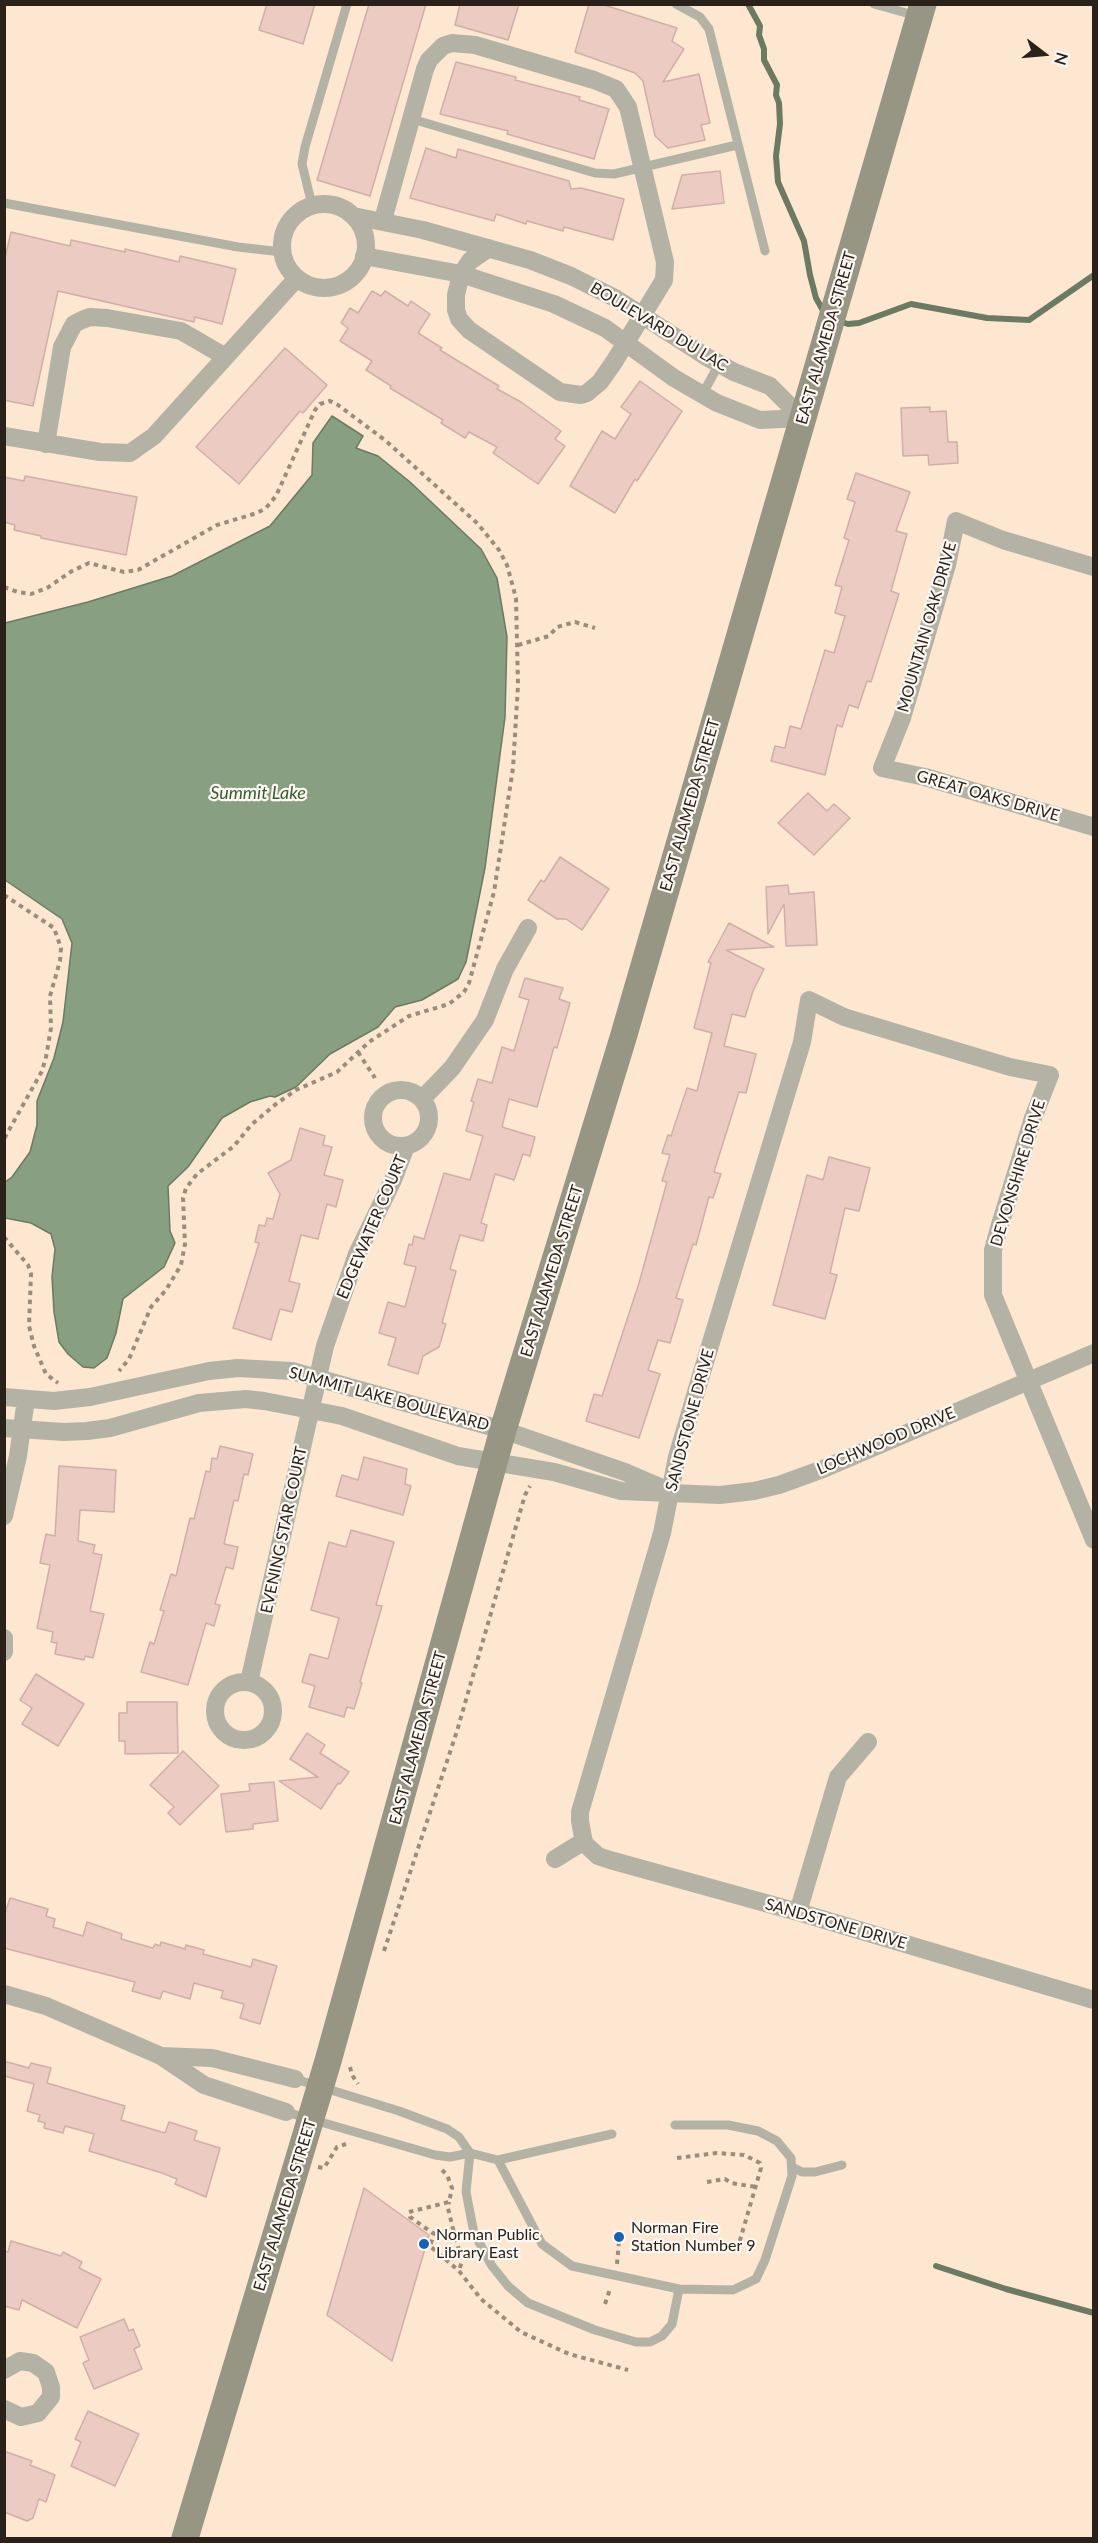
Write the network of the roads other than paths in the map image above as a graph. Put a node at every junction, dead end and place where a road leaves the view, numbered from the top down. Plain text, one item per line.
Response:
1 (347, 4) edge
2 (676, 4) edge
3 (874, 4) edge
4 (921, 11) edge
5 (412, 119) junction
6 (737, 145) junction
7 (641, 168) junction
8 (4, 203) edge
9 (312, 205) junction
10 (353, 216) junction
11 (383, 220) junction
12 (489, 248) junction
13 (765, 251) dead end
14 (282, 252) junction
15 (364, 256) junction
16 (461, 274) junction
17 (297, 278) junction
18 (643, 316) junction
19 (627, 342) junction
20 (224, 356) junction
21 (719, 364) junction
22 (702, 395) junction
23 (802, 418) junction
24 (4, 436) edge
25 (46, 444) junction
26 (1094, 567) edge
27 (882, 768) joint
28 (1094, 827) edge
29 (528, 928) dead end
30 (809, 1000) joint
31 (422, 1099) junction
32 (406, 1146) junction
33 (1094, 1353) edge
34 (316, 1377) junction
35 (1027, 1381) junction
36 (4, 1397) edge
37 (26, 1399) junction
38 (310, 1409) junction
39 (13, 1429) edge
40 (513, 1434) junction
41 (505, 1464) junction
42 (670, 1491) junction
43 (4, 1516) edge
44 (1094, 1540) edge
45 (4, 1638) edge
46 (4, 1652) edge
47 (249, 1682) dead end
48 (868, 1742) dead end
49 (584, 1841) junction
50 (555, 1859) dead end
51 (798, 1912) junction
52 (4, 1994) edge
53 (1094, 2000) edge
54 (161, 2056) junction
55 (308, 2083) junction
56 (298, 2116) junction
57 (675, 2125) dead end
58 (612, 2134) dead end
59 (470, 2152) junction
60 (498, 2160) junction
61 (842, 2165) dead end
62 (792, 2167) junction
63 (679, 2289) junction
64 (4, 2370) edge
65 (4, 2409) edge
66 (185, 2538) edge

1 - 9 lane
2 - 6 lane
3 - 4 lane
4 - 23 street, EAST ALAMEDA STREET
5 - 7 lane
5 - 7 street
5 - 11 street
6 - 7 lane
6 - 13 lane
7 - 18 street
8 - 14 lane
9 - 10 street
9 - 14 street
10 - 11 street, BOULEVARD DU LAC
10 - 15 street
11 - 12 street, BOULEVARD DU LAC
12 - 16 street
12 - 18 street, BOULEVARD DU LAC
14 - 17 street
15 - 16 street, BOULEVARD DU LAC
15 - 17 street
16 - 19 street, BOULEVARD DU LAC
16 - 19 street, BOULEVARD DU LAC
17 - 20 street
18 - 19 street
18 - 21 street, BOULEVARD DU LAC
19 - 22 street, BOULEVARD DU LAC
20 - 25 street
20 - 25 street
21 - 22 lane
21 - 23 street, BOULEVARD DU LAC
22 - 23 street, BOULEVARD DU LAC
23 - 40 street, EAST ALAMEDA STREET
24 - 25 street
26 - 27 street, MOUNTAIN OAK DRIVE
27 - 28 street, GREAT OAKS DRIVE
29 - 31 street
30 - 35 street, DEVONSHIRE DRIVE
30 - 42 street, SANDSTONE DRIVE
31 - 32 street, EDGEWATER COURT
31 - 32 street, EDGEWATER COURT
32 - 34 street, EDGEWATER COURT
33 - 35 street, LOCHWOOD DRIVE
34 - 37 street, SUMMIT LAKE BOULEVARD
34 - 38 street, EVENING STAR COURT
34 - 40 street, SUMMIT LAKE BOULEVARD
35 - 42 street, LOCHWOOD DRIVE
35 - 44 street, DEVONSHIRE DRIVE
36 - 37 street, SUMMIT LAKE BOULEVARD
37 - 39 street
38 - 39 street, SUMMIT LAKE BOULEVARD
38 - 41 street, SUMMIT LAKE BOULEVARD
38 - 47 street, EVENING STAR COURT
39 - 43 street
40 - 41 street, EAST ALAMEDA STREET
40 - 42 street, LOCHWOOD DRIVE
41 - 42 street, LOCHWOOD DRIVE
41 - 55 street, EAST ALAMEDA STREET
42 - 49 street, SANDSTONE DRIVE
45 - 46 street
48 - 51 street
49 - 50 street
49 - 51 street, SANDSTONE DRIVE
51 - 53 street, SANDSTONE DRIVE
52 - 54 street
54 - 55 street
54 - 56 street
55 - 56 street, EAST ALAMEDA STREET
55 - 59 lane
56 - 59 lane
56 - 66 street, EAST ALAMEDA STREET
57 - 62 lane
58 - 60 lane
59 - 60 lane
59 - 63 lane
60 - 63 lane
61 - 62 lane
62 - 63 lane
64 - 65 street

